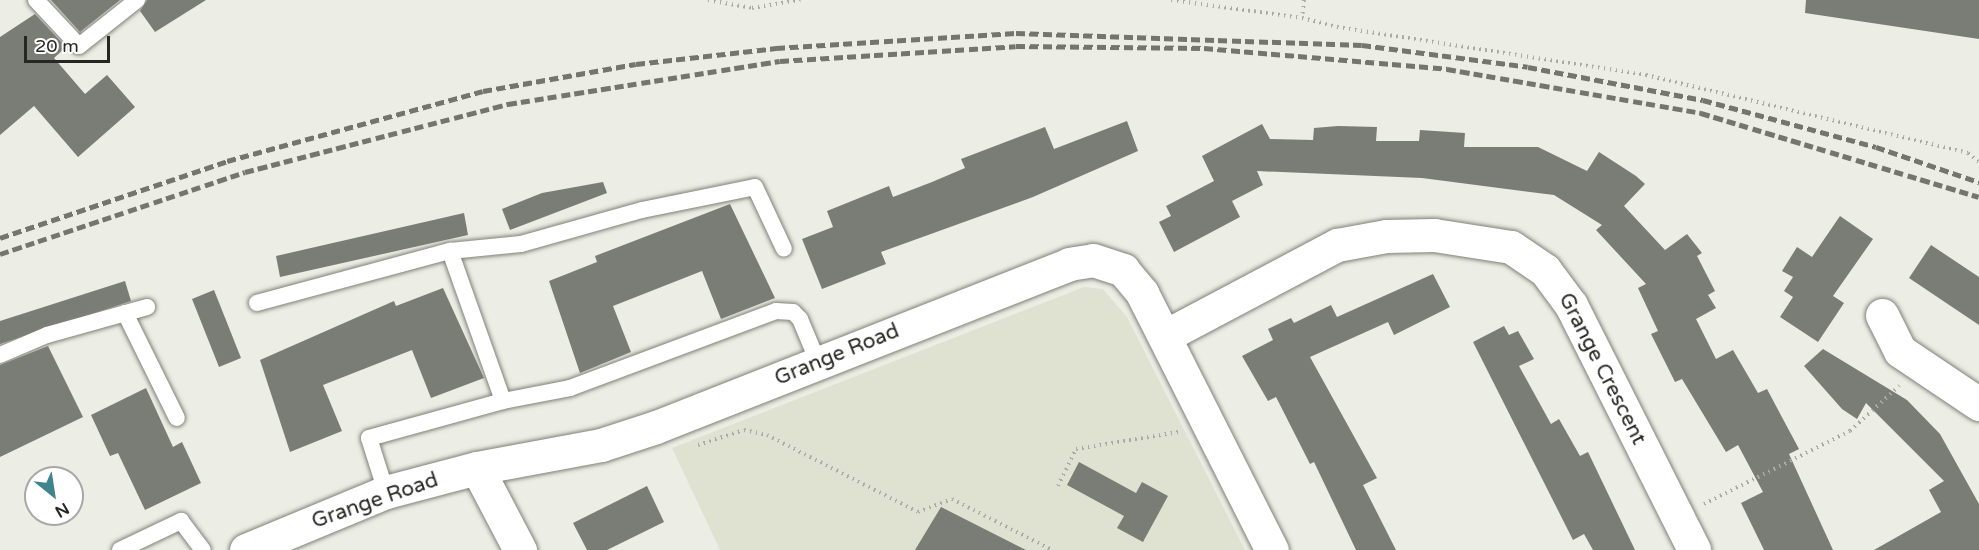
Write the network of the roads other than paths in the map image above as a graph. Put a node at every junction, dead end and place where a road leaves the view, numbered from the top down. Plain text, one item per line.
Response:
1 (36, 0) edge
2 (137, 0) edge
3 (784, 249) dead end
4 (450, 251) junction
5 (257, 303) dead end
6 (147, 307) dead end
7 (125, 313) junction
8 (1882, 315) dead end
9 (1165, 336) junction
10 (0, 355) edge
11 (818, 362) junction
12 (503, 401) junction
13 (1979, 404) edge
14 (177, 418) dead end
15 (477, 468) junction
16 (386, 492) junction
17 (120, 550) edge
18 (202, 550) edge
19 (246, 550) edge
20 (520, 550) edge
21 (1272, 550) edge
22 (1694, 550) edge

1 - 2 lane
3 - 4 lane
4 - 5 lane
4 - 12 lane
6 - 7 lane
7 - 10 lane
7 - 14 lane
8 - 13 street
9 - 11 street, Grange Road
9 - 21 street, Grange Road
9 - 22 street, Grange Crescent
11 - 12 lane
11 - 15 street, Grange Road
12 - 16 lane
15 - 16 street, Grange Road
15 - 20 street
16 - 19 street, Grange Road
17 - 18 lane

